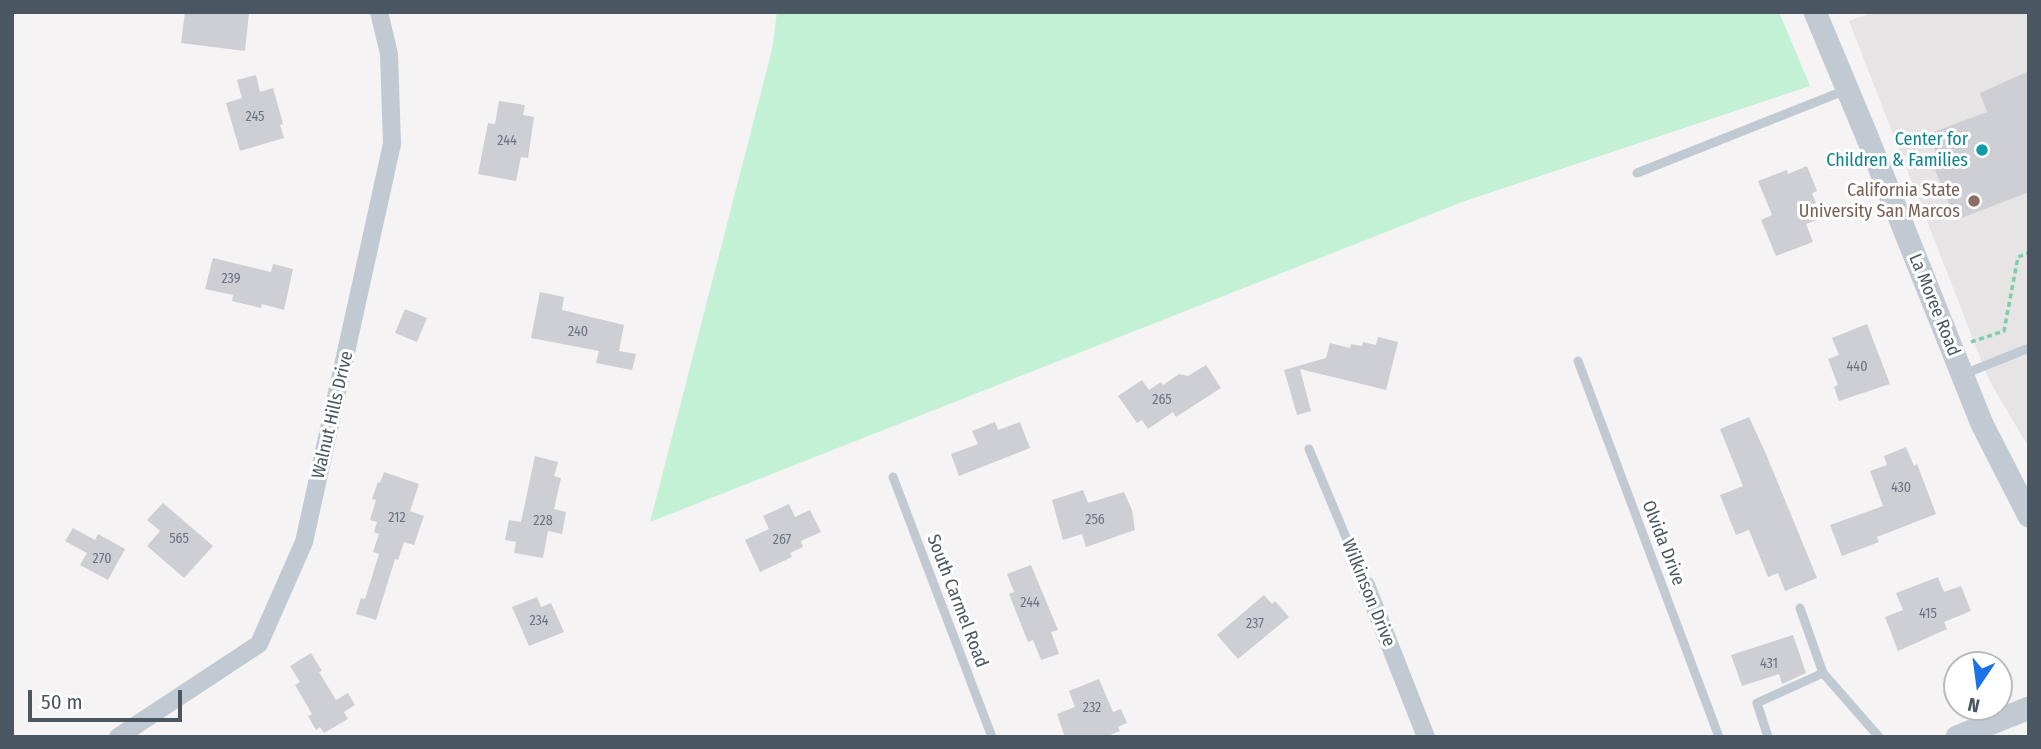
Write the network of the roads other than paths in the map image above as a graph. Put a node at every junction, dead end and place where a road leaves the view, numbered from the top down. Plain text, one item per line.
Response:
1 (379, 12) edge
2 (1815, 12) edge
3 (1847, 89) junction
4 (1637, 173) dead end
5 (2029, 348) edge
6 (1578, 361) dead end
7 (1962, 374) junction
8 (1309, 449) dead end
9 (893, 477) dead end
10 (2029, 516) edge
11 (1366, 585) joint
12 (1800, 608) dead end
13 (1823, 673) junction
14 (2029, 708) edge
15 (118, 737) edge
16 (992, 737) edge
17 (1426, 737) edge
18 (1718, 737) edge
19 (1768, 737) edge
20 (1879, 737) edge
21 (1957, 737) edge

1 - 15 street, Walnut Hills Drive
2 - 3 street, La Moree Road
3 - 4 lane
3 - 7 street, La Moree Road
5 - 7 lane
6 - 18 lane, Olvida Drive
7 - 10 street, La Moree Road
8 - 11 lane, Wilkinson Drive
9 - 16 lane, South Carmel Road
11 - 17 street, Wilkinson Drive
12 - 13 lane
13 - 19 lane
13 - 20 lane
14 - 21 street

